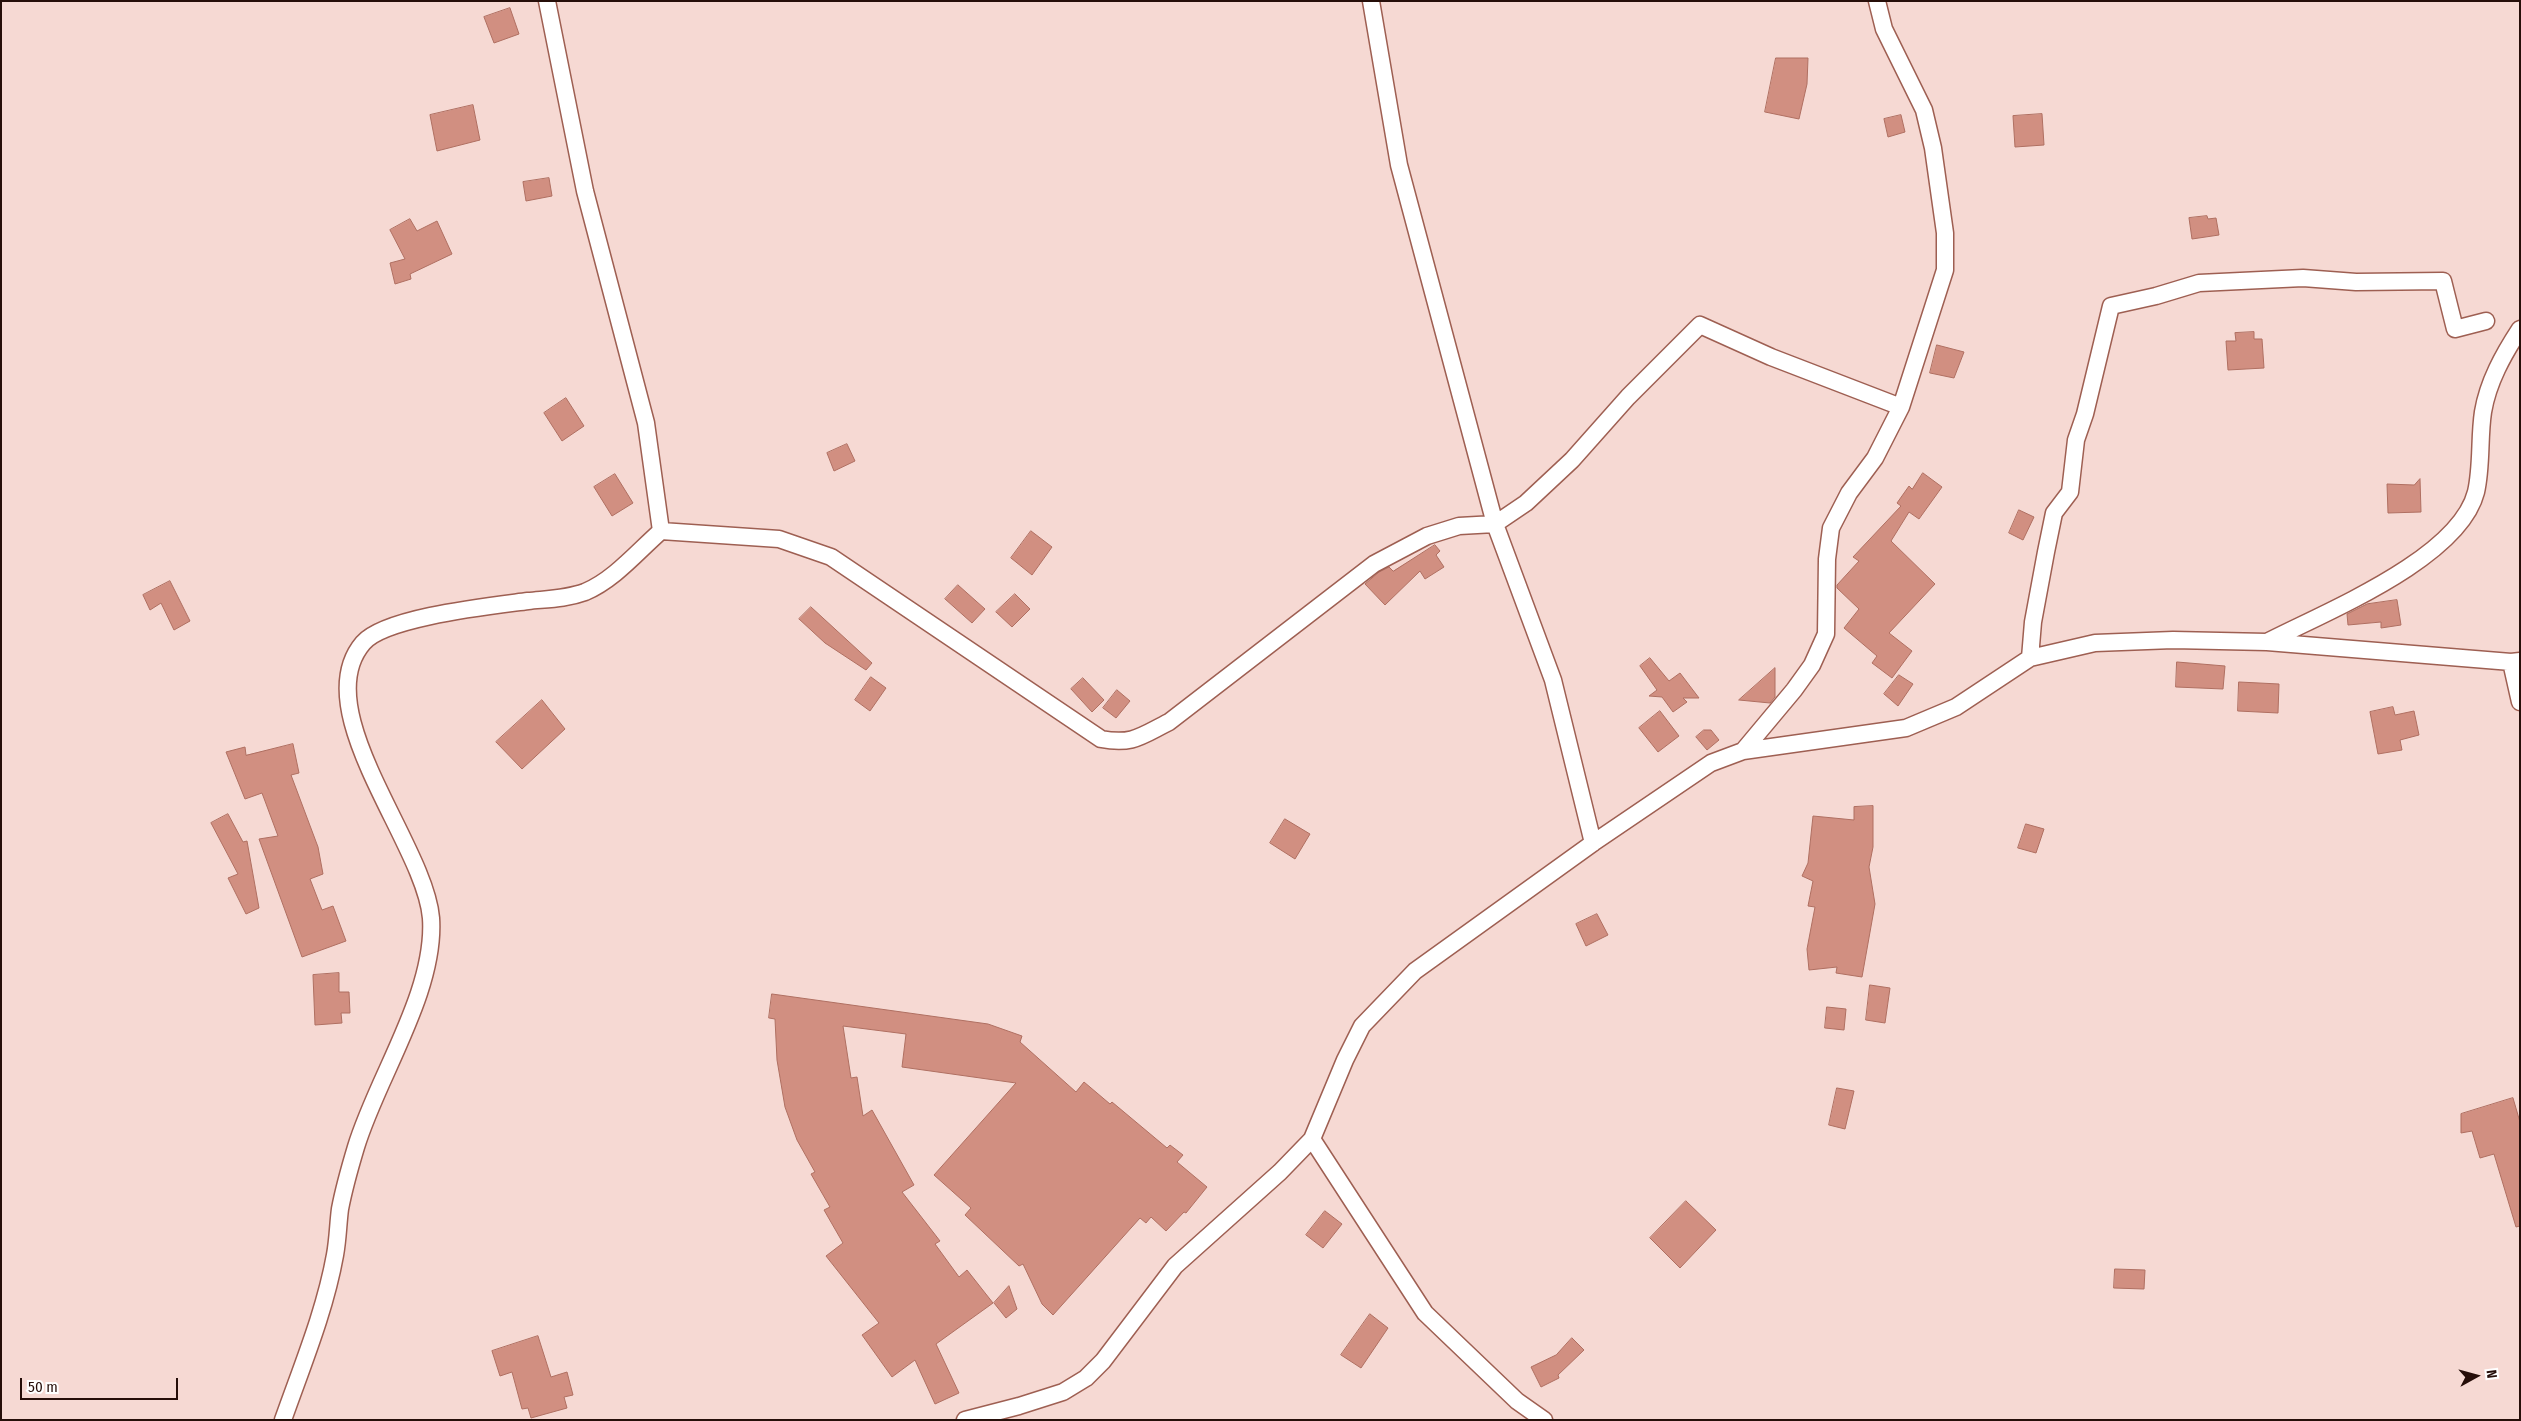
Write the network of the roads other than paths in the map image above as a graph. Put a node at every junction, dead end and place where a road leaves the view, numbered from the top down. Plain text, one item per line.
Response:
1 (547, 1) edge
2 (1371, 1) edge
3 (1877, 1) edge
4 (2486, 321) dead end
5 (2520, 329) edge
6 (1901, 407) junction
7 (1496, 524) junction
8 (661, 531) junction
9 (2267, 642) junction
10 (2030, 658) junction
11 (2516, 661) edge
12 (2520, 702) edge
13 (1742, 751) junction
14 (1593, 843) junction
15 (1312, 1139) junction
16 (283, 1420) edge
17 (965, 1420) edge
18 (1544, 1420) edge

1 - 8 street
2 - 7 street
3 - 6 street
4 - 10 street
5 - 9 street
6 - 7 street
6 - 13 street
7 - 8 street
7 - 14 street
8 - 16 street
9 - 10 street
9 - 11 street
10 - 13 street
11 - 12 street
13 - 14 street
14 - 15 street
15 - 17 street
15 - 18 street

